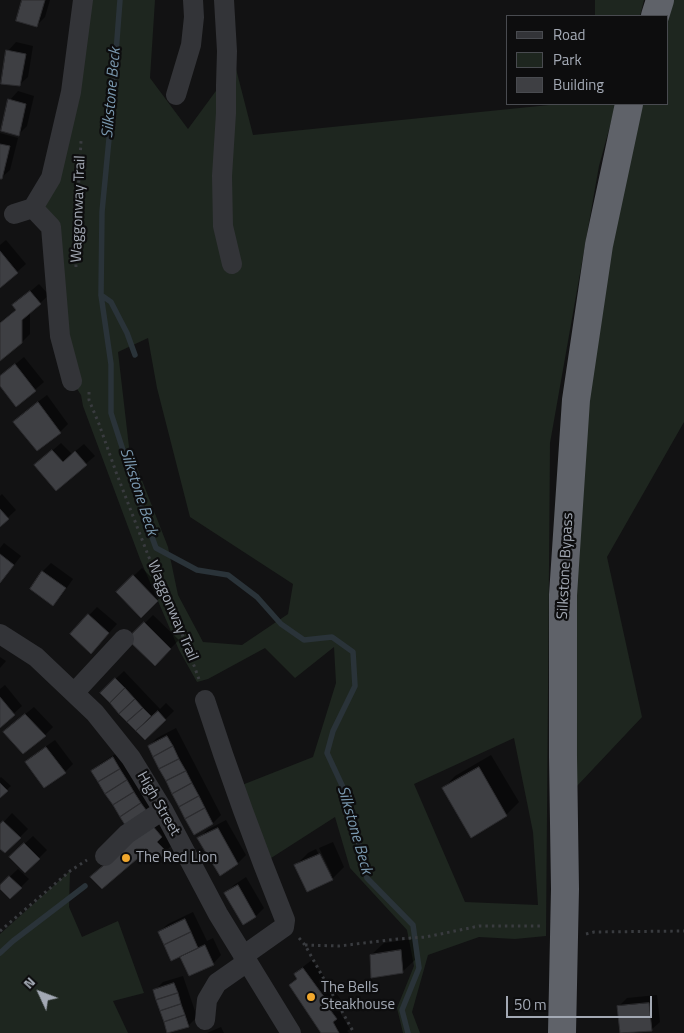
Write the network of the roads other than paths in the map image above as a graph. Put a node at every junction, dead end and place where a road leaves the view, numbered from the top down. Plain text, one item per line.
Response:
1 (82, 0) edge
2 (193, 0) edge
3 (224, 0) edge
4 (660, 0) edge
5 (656, 15) edge
6 (176, 95) dead end
7 (629, 105) edge
8 (33, 208) junction
9 (14, 214) dead end
10 (232, 264) dead end
11 (80, 386) road end
12 (0, 634) edge
13 (124, 639) dead end
14 (74, 693) junction
15 (205, 700) road end
16 (163, 810) junction
17 (105, 856) road end
18 (245, 959) junction
19 (206, 1020) dead end
20 (291, 1033) edge
21 (562, 1033) edge

1 - 8 street
2 - 6 street
3 - 10 street
4 - 5 highway
7 - 21 highway, Silkstone Bypass
8 - 9 street
8 - 11 street
12 - 14 street, High Street
13 - 14 street
14 - 16 street, High Street
15 - 18 street
16 - 17 street
16 - 18 street, High Street
18 - 19 street
18 - 20 street, High Street

